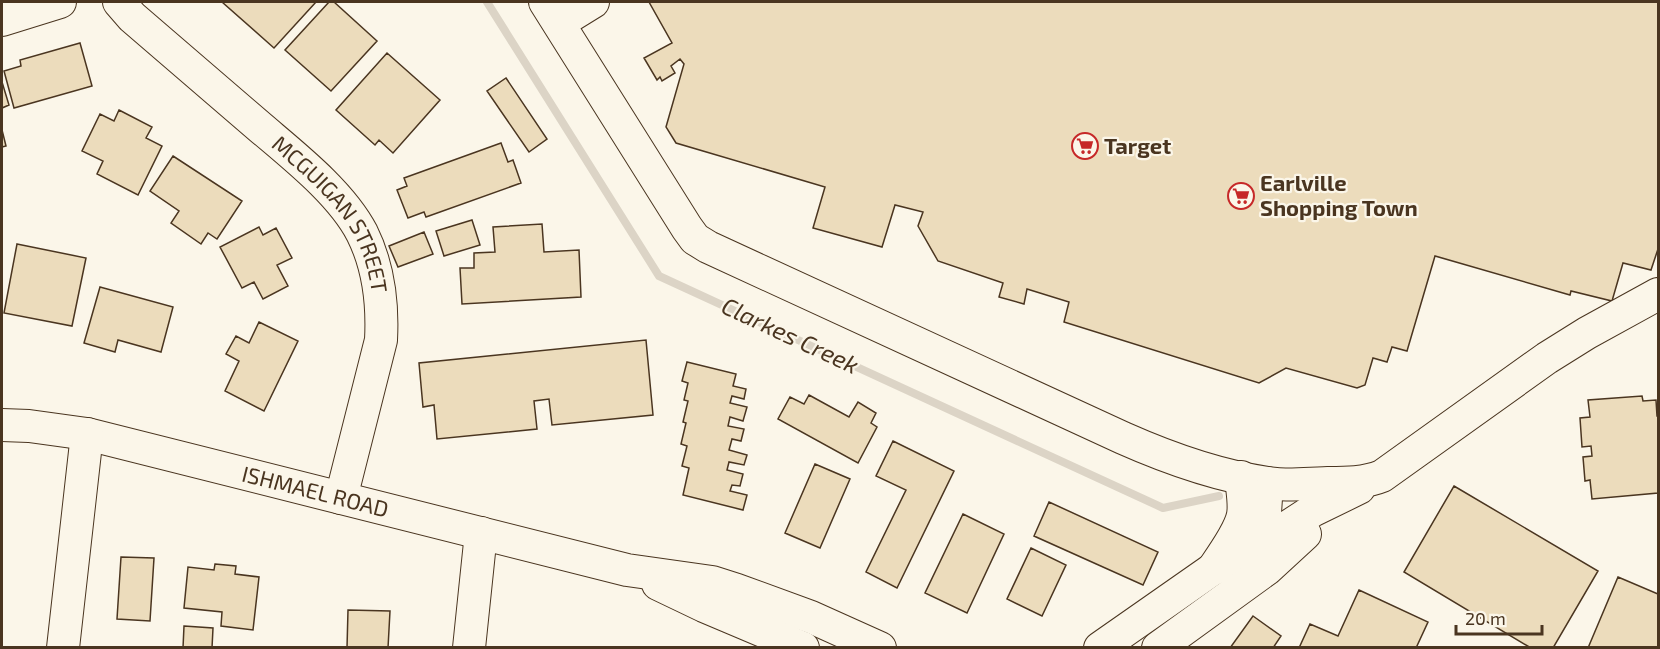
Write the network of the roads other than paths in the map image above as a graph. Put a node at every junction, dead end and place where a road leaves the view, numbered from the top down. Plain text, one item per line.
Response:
1 (60, 2) edge
2 (119, 2) edge
3 (592, 2) edge
4 (552, 12) edge
5 (2, 20) edge
6 (1659, 294) edge
7 (2, 425) edge
8 (87, 434) junction
9 (1382, 476) junction
10 (1254, 480) junction
11 (341, 498) junction
12 (481, 532) junction
13 (1263, 543) junction
14 (1213, 569) junction
15 (627, 570) junction
16 (1249, 582) junction
17 (63, 648) edge
18 (469, 648) edge
19 (804, 648) edge
20 (880, 648) edge
21 (1101, 648) edge
22 (1158, 648) edge

1 - 5 street
2 - 11 street, MCGUIGAN STREET
3 - 4 street
4 - 10 street
6 - 9 street
7 - 8 street, ISHMAEL ROAD
8 - 11 street, ISHMAEL ROAD
8 - 17 street
9 - 10 street
9 - 13 street
9 - 16 street
10 - 13 street
10 - 14 street
11 - 12 street, ISHMAEL ROAD
12 - 15 street, ISHMAEL ROAD
12 - 18 street
13 - 14 street
13 - 16 street
14 - 21 street
15 - 19 street, ISHMAEL ROAD
15 - 20 street, ISHMAEL ROAD
16 - 22 street

